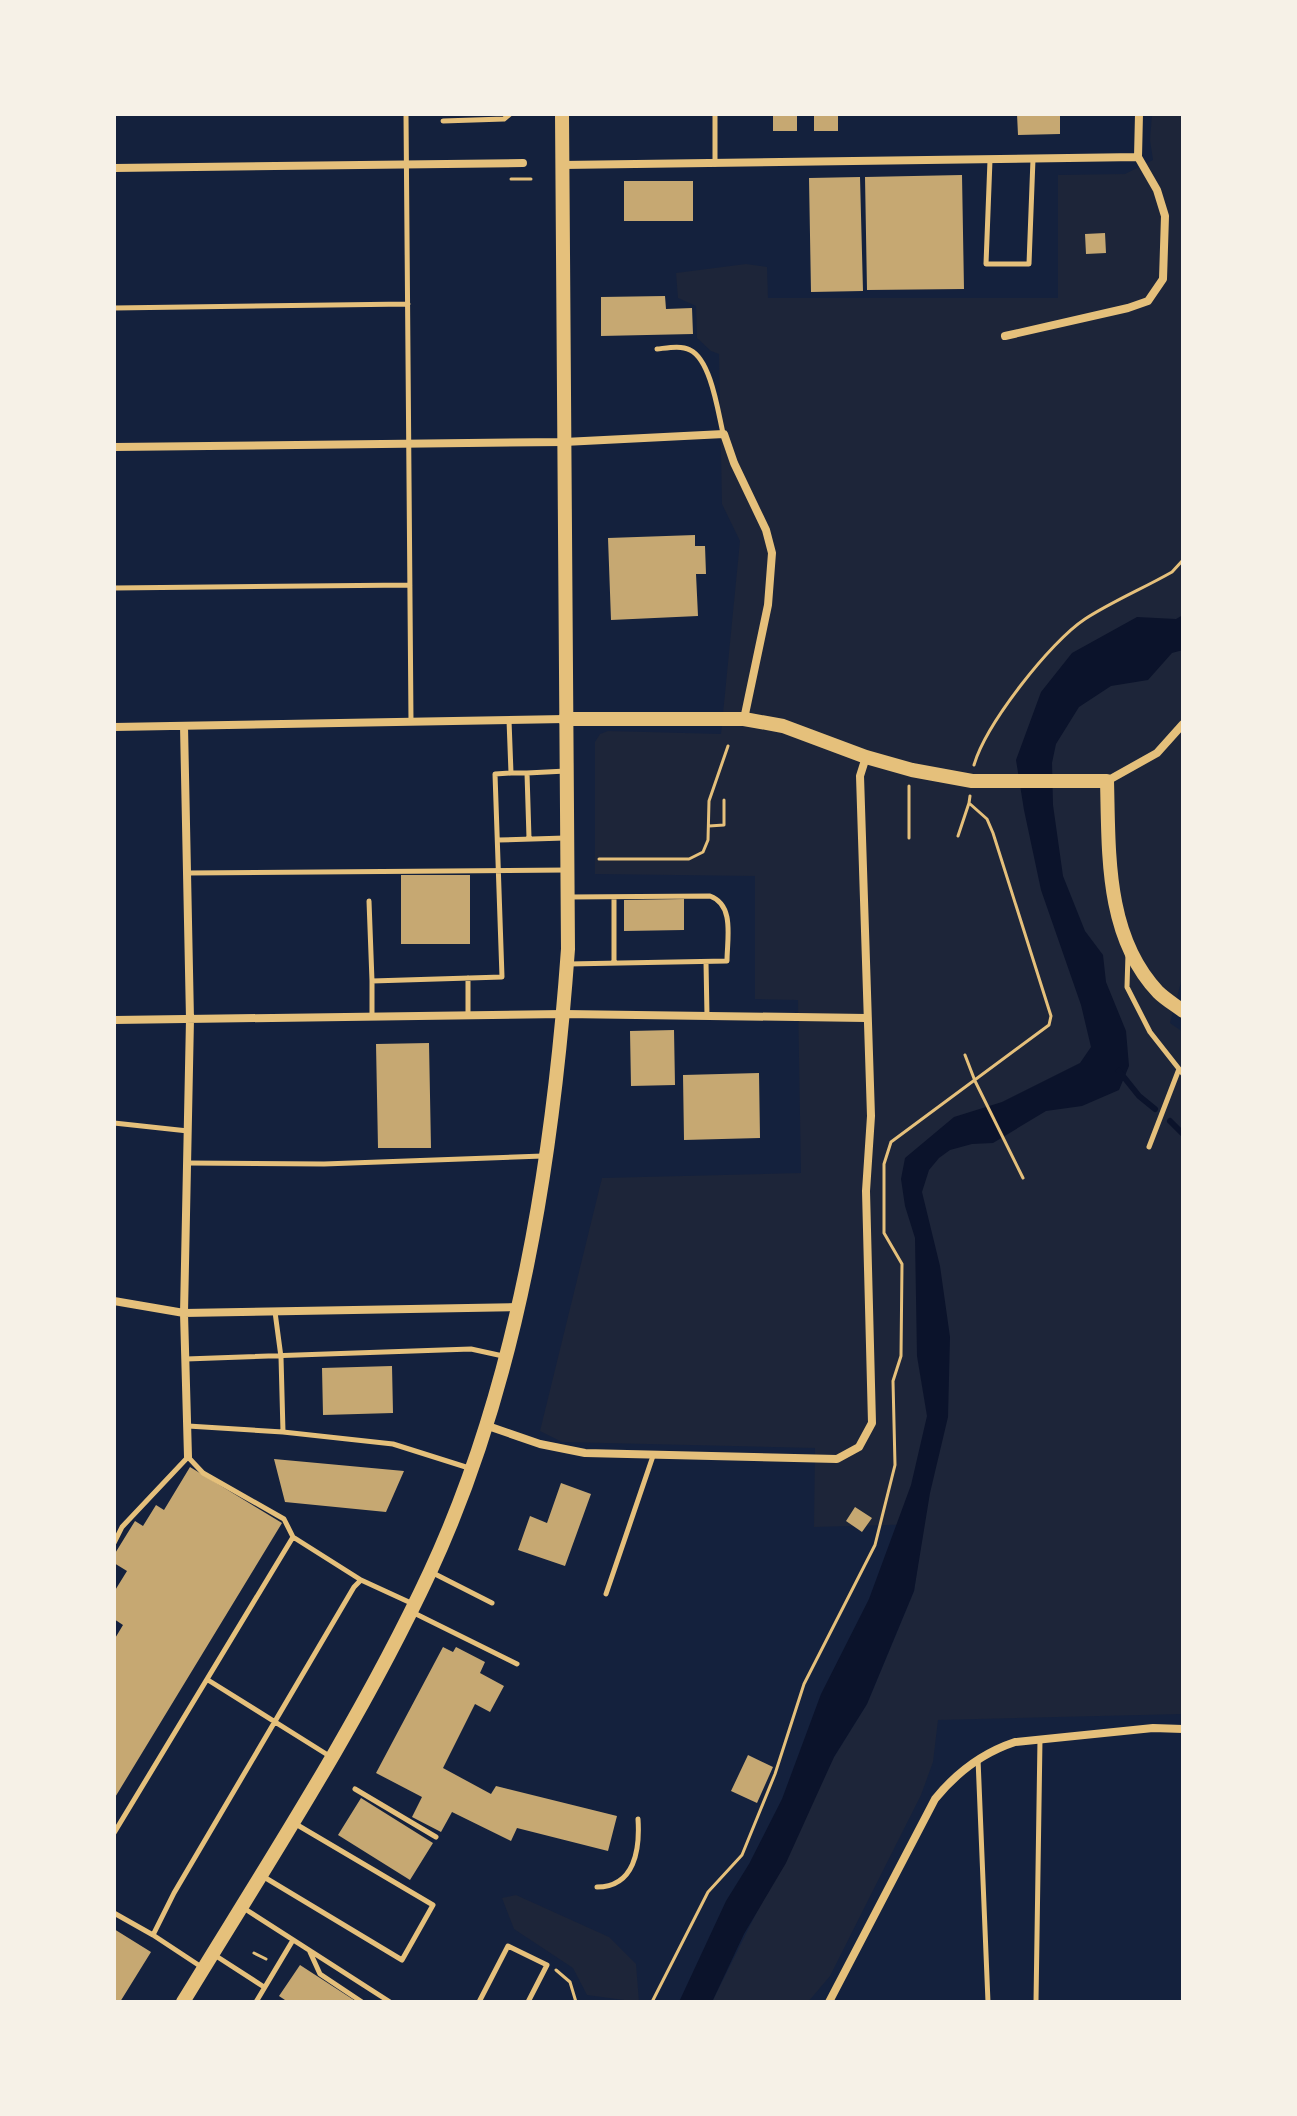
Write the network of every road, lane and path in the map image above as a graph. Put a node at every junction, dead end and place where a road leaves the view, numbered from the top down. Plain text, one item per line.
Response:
1 (406, 114) edge
2 (510, 114) edge
3 (562, 114) edge
4 (715, 114) edge
5 (1139, 114) edge
6 (443, 121) dead end
7 (1138, 157) junction
8 (1033, 159) junction
9 (990, 160) junction
10 (523, 163) dead end
11 (407, 164) junction
12 (562, 165) junction
13 (715, 165) junction
14 (114, 168) edge
15 (511, 179) dead end
16 (531, 179) dead end
17 (408, 304) junction
18 (114, 308) edge
19 (1005, 336) dead end
20 (657, 349) dead end
21 (724, 434) junction
22 (564, 442) junction
23 (409, 443) junction
24 (114, 447) edge
25 (1183, 560) edge
26 (410, 585) junction
27 (114, 588) edge
28 (565, 719) junction
29 (744, 719) junction
30 (509, 720) junction
31 (411, 722) junction
32 (1183, 724) edge
33 (184, 726) junction
34 (114, 727) edge
35 (728, 746) dead end
36 (866, 757) junction
37 (974, 765) dead end
38 (566, 771) junction
39 (511, 773) junction
40 (527, 773) junction
41 (1107, 781) junction
42 (909, 782) dead end
43 (724, 800) dead end
44 (969, 803) dead end
45 (709, 826) junction
46 (958, 836) dead end
47 (529, 838) junction
48 (568, 838) junction
49 (909, 838) dead end
50 (498, 840) junction
51 (599, 859) dead end
52 (568, 870) junction
53 (499, 871) junction
54 (188, 873) junction
55 (568, 897) junction
56 (614, 897) junction
57 (369, 901) dead end
58 (1128, 949) junction
59 (706, 962) junction
60 (614, 963) junction
61 (567, 964) junction
62 (468, 978) junction
63 (372, 981) junction
64 (1183, 1011) edge
65 (564, 1014) junction
66 (468, 1016) junction
67 (707, 1016) junction
68 (372, 1017) junction
69 (866, 1018) junction
70 (190, 1019) junction
71 (114, 1020) edge
72 (965, 1055) dead end
73 (1181, 1071) edge
74 (114, 1123) edge
75 (188, 1131) junction
76 (1149, 1147) dead end
77 (548, 1156) junction
78 (187, 1163) junction
79 (1023, 1178) dead end
80 (114, 1301) edge
81 (519, 1307) junction
82 (275, 1312) junction
83 (184, 1313) junction
84 (505, 1356) junction
85 (281, 1357) junction
86 (185, 1359) junction
87 (485, 1425) junction
88 (187, 1426) junction
89 (283, 1432) junction
90 (653, 1456) junction
91 (188, 1457) junction
92 (470, 1469) junction
93 (293, 1537) junction
94 (114, 1543) edge
95 (430, 1571) junction
96 (361, 1580) junction
97 (606, 1594) dead end
98 (492, 1603) dead end
99 (412, 1607) junction
100 (517, 1664) dead end
101 (208, 1680) junction
102 (274, 1721) junction
103 (1183, 1729) edge
104 (1040, 1738) junction
105 (332, 1758) junction
106 (978, 1759) junction
107 (355, 1789) dead end
108 (638, 1819) dead end
109 (293, 1822) junction
110 (114, 1833) edge
111 (436, 1837) dead end
112 (261, 1875) junction
113 (597, 1887) dead end
114 (242, 1907) junction
115 (114, 1913) edge
116 (153, 1935) junction
117 (293, 1940) junction
118 (306, 1948) junction
119 (213, 1954) junction
120 (547, 1965) junction
121 (204, 1969) junction
122 (264, 1987) junction
123 (388, 2001) edge
124 (183, 2002) edge
125 (256, 2002) edge
126 (362, 2002) edge
127 (479, 2002) edge
128 (528, 2002) edge
129 (576, 2002) edge
130 (829, 2002) edge
131 (988, 2002) edge
132 (1036, 2002) edge

1 - 11 lane
2 - 6 lane
3 - 12 main road
4 - 13 lane
5 - 7 street
7 - 8 street
7 - 19 street
8 - 9 street
8 - 9 lane
9 - 13 street
10 - 11 street
11 - 14 street
11 - 17 lane
12 - 13 street
12 - 22 main road
15 - 16 path
17 - 18 lane
17 - 23 lane
20 - 21 lane
21 - 22 street
21 - 29 street
22 - 23 street
22 - 28 main road
23 - 24 street
23 - 26 lane
25 - 37 path
26 - 27 lane
26 - 31 lane
28 - 29 main road
28 - 30 street
28 - 38 main road
29 - 36 main road
30 - 31 street
30 - 39 lane
31 - 33 street
32 - 41 street
33 - 34 street
33 - 54 street
35 - 45 path
36 - 41 main road
36 - 69 street
38 - 40 lane
38 - 48 main road
39 - 40 lane
39 - 50 lane
40 - 47 lane
41 - 58 main road
42 - 49 path
43 - 45 path
44 - 46 path
45 - 51 path
47 - 48 lane
47 - 50 lane
48 - 52 main road
50 - 53 lane
52 - 53 lane
52 - 55 main road
53 - 54 lane
53 - 62 lane
54 - 70 street
55 - 56 lane
55 - 61 main road
56 - 59 lane
56 - 60 lane
57 - 63 lane
58 - 64 main road
58 - 73 lane
59 - 60 lane
59 - 67 lane
60 - 61 lane
61 - 65 main road
62 - 63 lane
62 - 66 lane
63 - 68 lane
65 - 66 street
65 - 67 street
65 - 77 main road
66 - 68 street
67 - 69 street
68 - 70 street
69 - 90 street
70 - 71 street
70 - 75 street
72 - 79 path
73 - 76 lane
74 - 75 lane
75 - 78 street
77 - 78 lane
77 - 81 main road
78 - 83 street
80 - 83 street
81 - 82 street
81 - 84 main road
82 - 83 street
82 - 85 lane
83 - 86 street
84 - 85 lane
84 - 87 main road
85 - 86 lane
85 - 89 lane
86 - 88 street
87 - 90 street
87 - 92 main road
88 - 89 lane
88 - 91 street
89 - 92 lane
90 - 97 lane
91 - 93 lane
91 - 94 lane
92 - 95 main road
93 - 96 lane
93 - 101 lane
95 - 98 lane
95 - 99 main road
96 - 99 lane
96 - 102 lane
99 - 100 lane
99 - 105 main road
101 - 102 lane
101 - 110 lane
102 - 105 lane
102 - 116 lane
103 - 104 street
104 - 106 street
104 - 132 lane
105 - 109 main road
106 - 130 street
106 - 131 lane
107 - 111 lane
108 - 113 lane
109 - 112 main road
109 - 112 lane
112 - 114 main road
114 - 117 lane
114 - 119 main road
115 - 116 lane
116 - 121 lane
117 - 118 lane
117 - 122 lane
118 - 123 lane
118 - 126 lane
119 - 121 main road
119 - 122 lane
120 - 127 lane
120 - 128 lane
120 - 129 path
121 - 124 main road
122 - 125 lane

